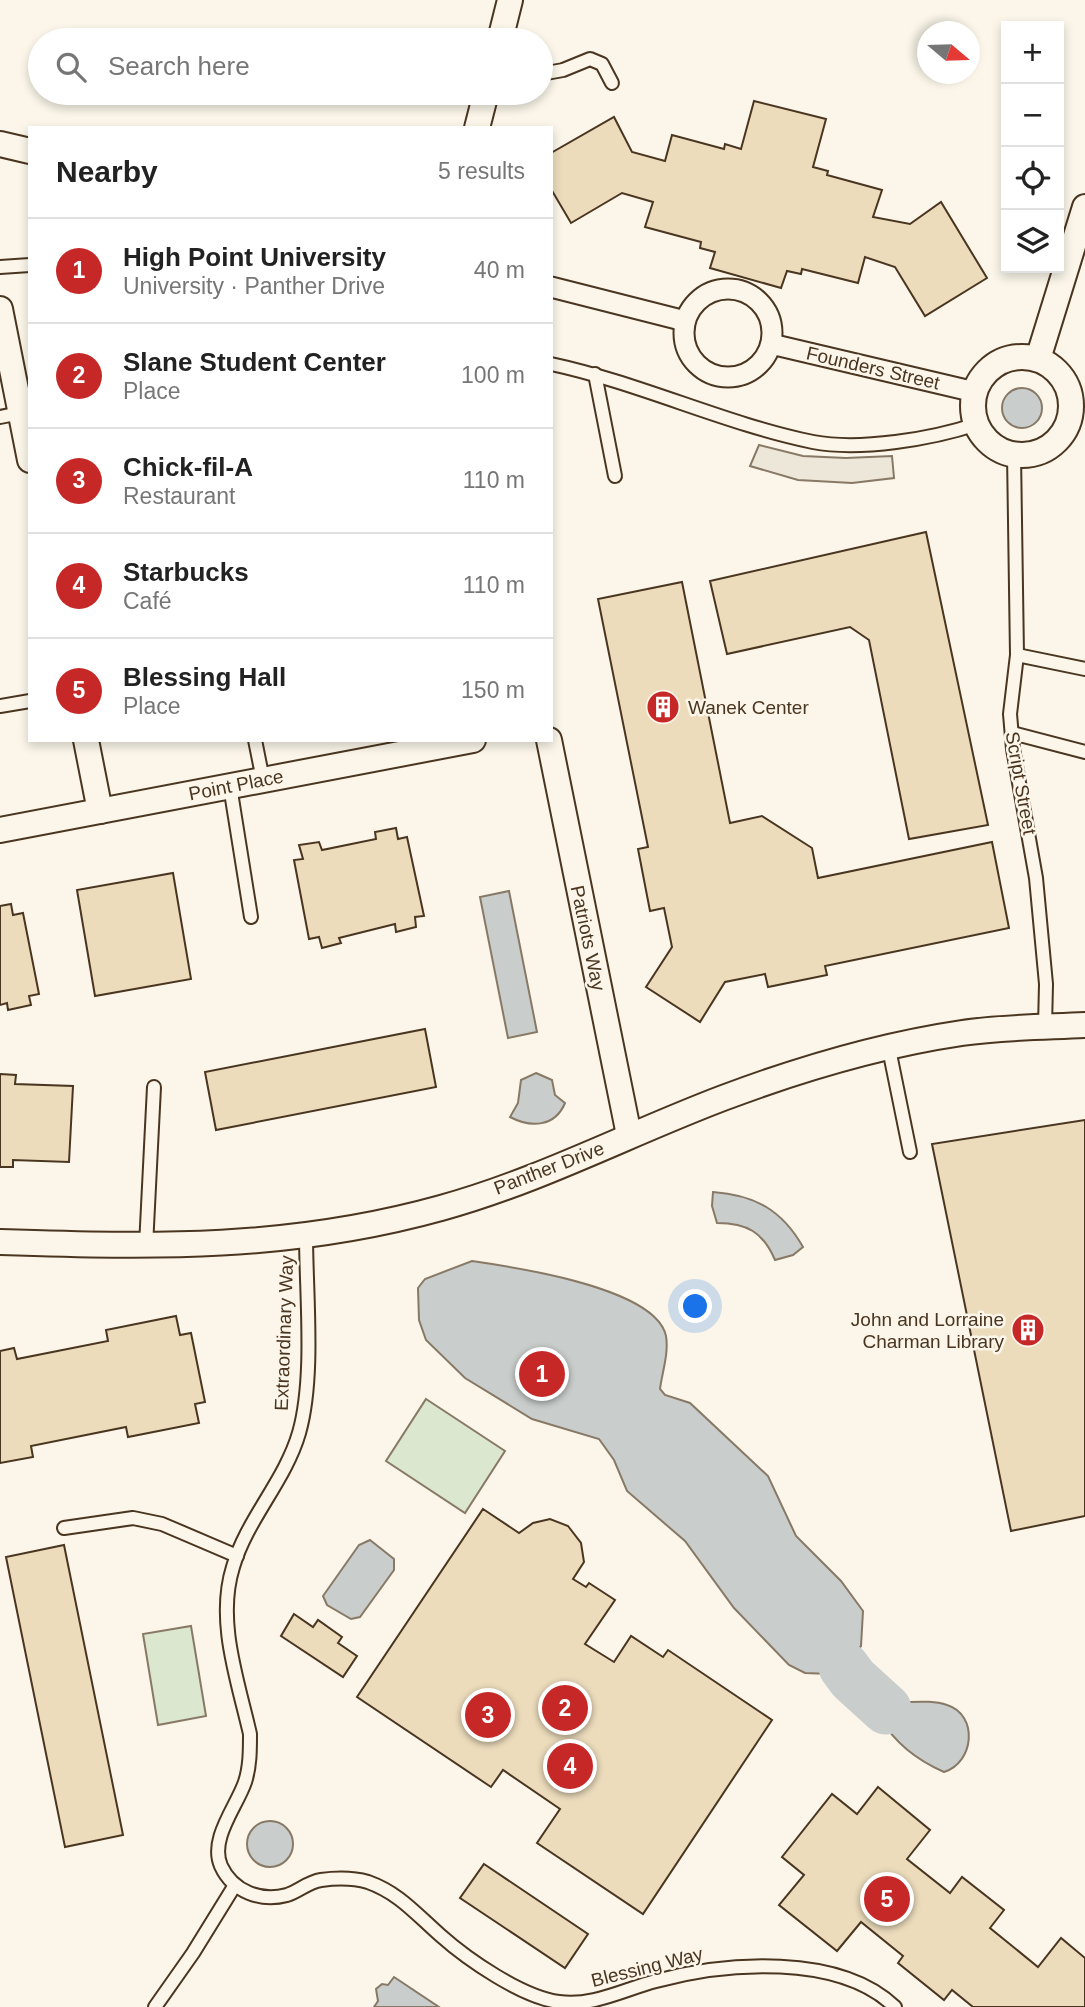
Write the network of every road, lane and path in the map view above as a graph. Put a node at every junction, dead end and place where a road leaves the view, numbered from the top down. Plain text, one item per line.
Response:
1 (510, 0) edge
2 (502, 28) edge
3 (553, 72) edge
4 (612, 83) dead end
5 (483, 105) edge
6 (478, 126) edge
7 (0, 144) edge
8 (28, 151) edge
9 (1085, 207) edge
10 (28, 265) edge
11 (0, 267) edge
12 (553, 288) edge
13 (0, 310) edge
14 (685, 321) junction
15 (771, 344) junction
16 (1038, 359) junction
17 (553, 364) edge
18 (595, 374) junction
19 (975, 392) junction
20 (10, 415) edge
21 (976, 424) junction
22 (1014, 454) junction
23 (28, 456) edge
24 (615, 476) dead end
25 (1017, 655) junction
26 (1085, 670) edge
27 (28, 702) edge
28 (0, 706) edge
29 (1012, 733) junction
30 (86, 742) edge
31 (255, 742) edge
32 (462, 742) edge
33 (549, 742) edge
34 (1085, 752) edge
35 (263, 779) junction
36 (229, 786) junction
37 (100, 810) junction
38 (0, 830) edge
39 (251, 917) dead end
40 (1085, 1025) edge
41 (1045, 1027) junction
42 (889, 1049) junction
43 (154, 1087) dead end
44 (629, 1135) junction
45 (910, 1152) dead end
46 (306, 1236) junction
47 (0, 1242) edge
48 (146, 1246) junction
49 (64, 1528) dead end
50 (237, 1556) junction
51 (235, 1885) junction
52 (155, 2007) edge
53 (895, 2007) edge

1 - 2 street
3 - 4 lane
5 - 6 street
7 - 8 street
9 - 16 street
10 - 11 lane
12 - 14 street
13 - 20 street
14 - 15 street
14 - 15 street
15 - 19 street, Founders Street
16 - 19 street
16 - 22 street
17 - 18 lane
18 - 21 lane
18 - 24 lane
19 - 21 street
20 - 23 street
21 - 22 street
22 - 25 lane, Script Street
25 - 26 lane
25 - 29 lane, Script Street
27 - 28 lane
29 - 34 lane
29 - 41 lane, Script Street
30 - 37 street
31 - 35 lane
32 - 35 street, Point Place
33 - 44 street, Patriots Way
35 - 36 street, Point Place
36 - 37 street, Point Place
36 - 39 lane
37 - 38 street, Point Place
40 - 41 street, Panther Drive
41 - 42 street, Panther Drive
42 - 44 street, Panther Drive
42 - 45 lane
43 - 48 lane
44 - 46 street, Panther Drive
46 - 48 street, Panther Drive
46 - 50 lane, Extraordinary Way
47 - 48 street, Panther Drive
49 - 50 lane
50 - 51 lane, Extraordinary Way
51 - 52 lane
51 - 53 lane, Blessing Way

